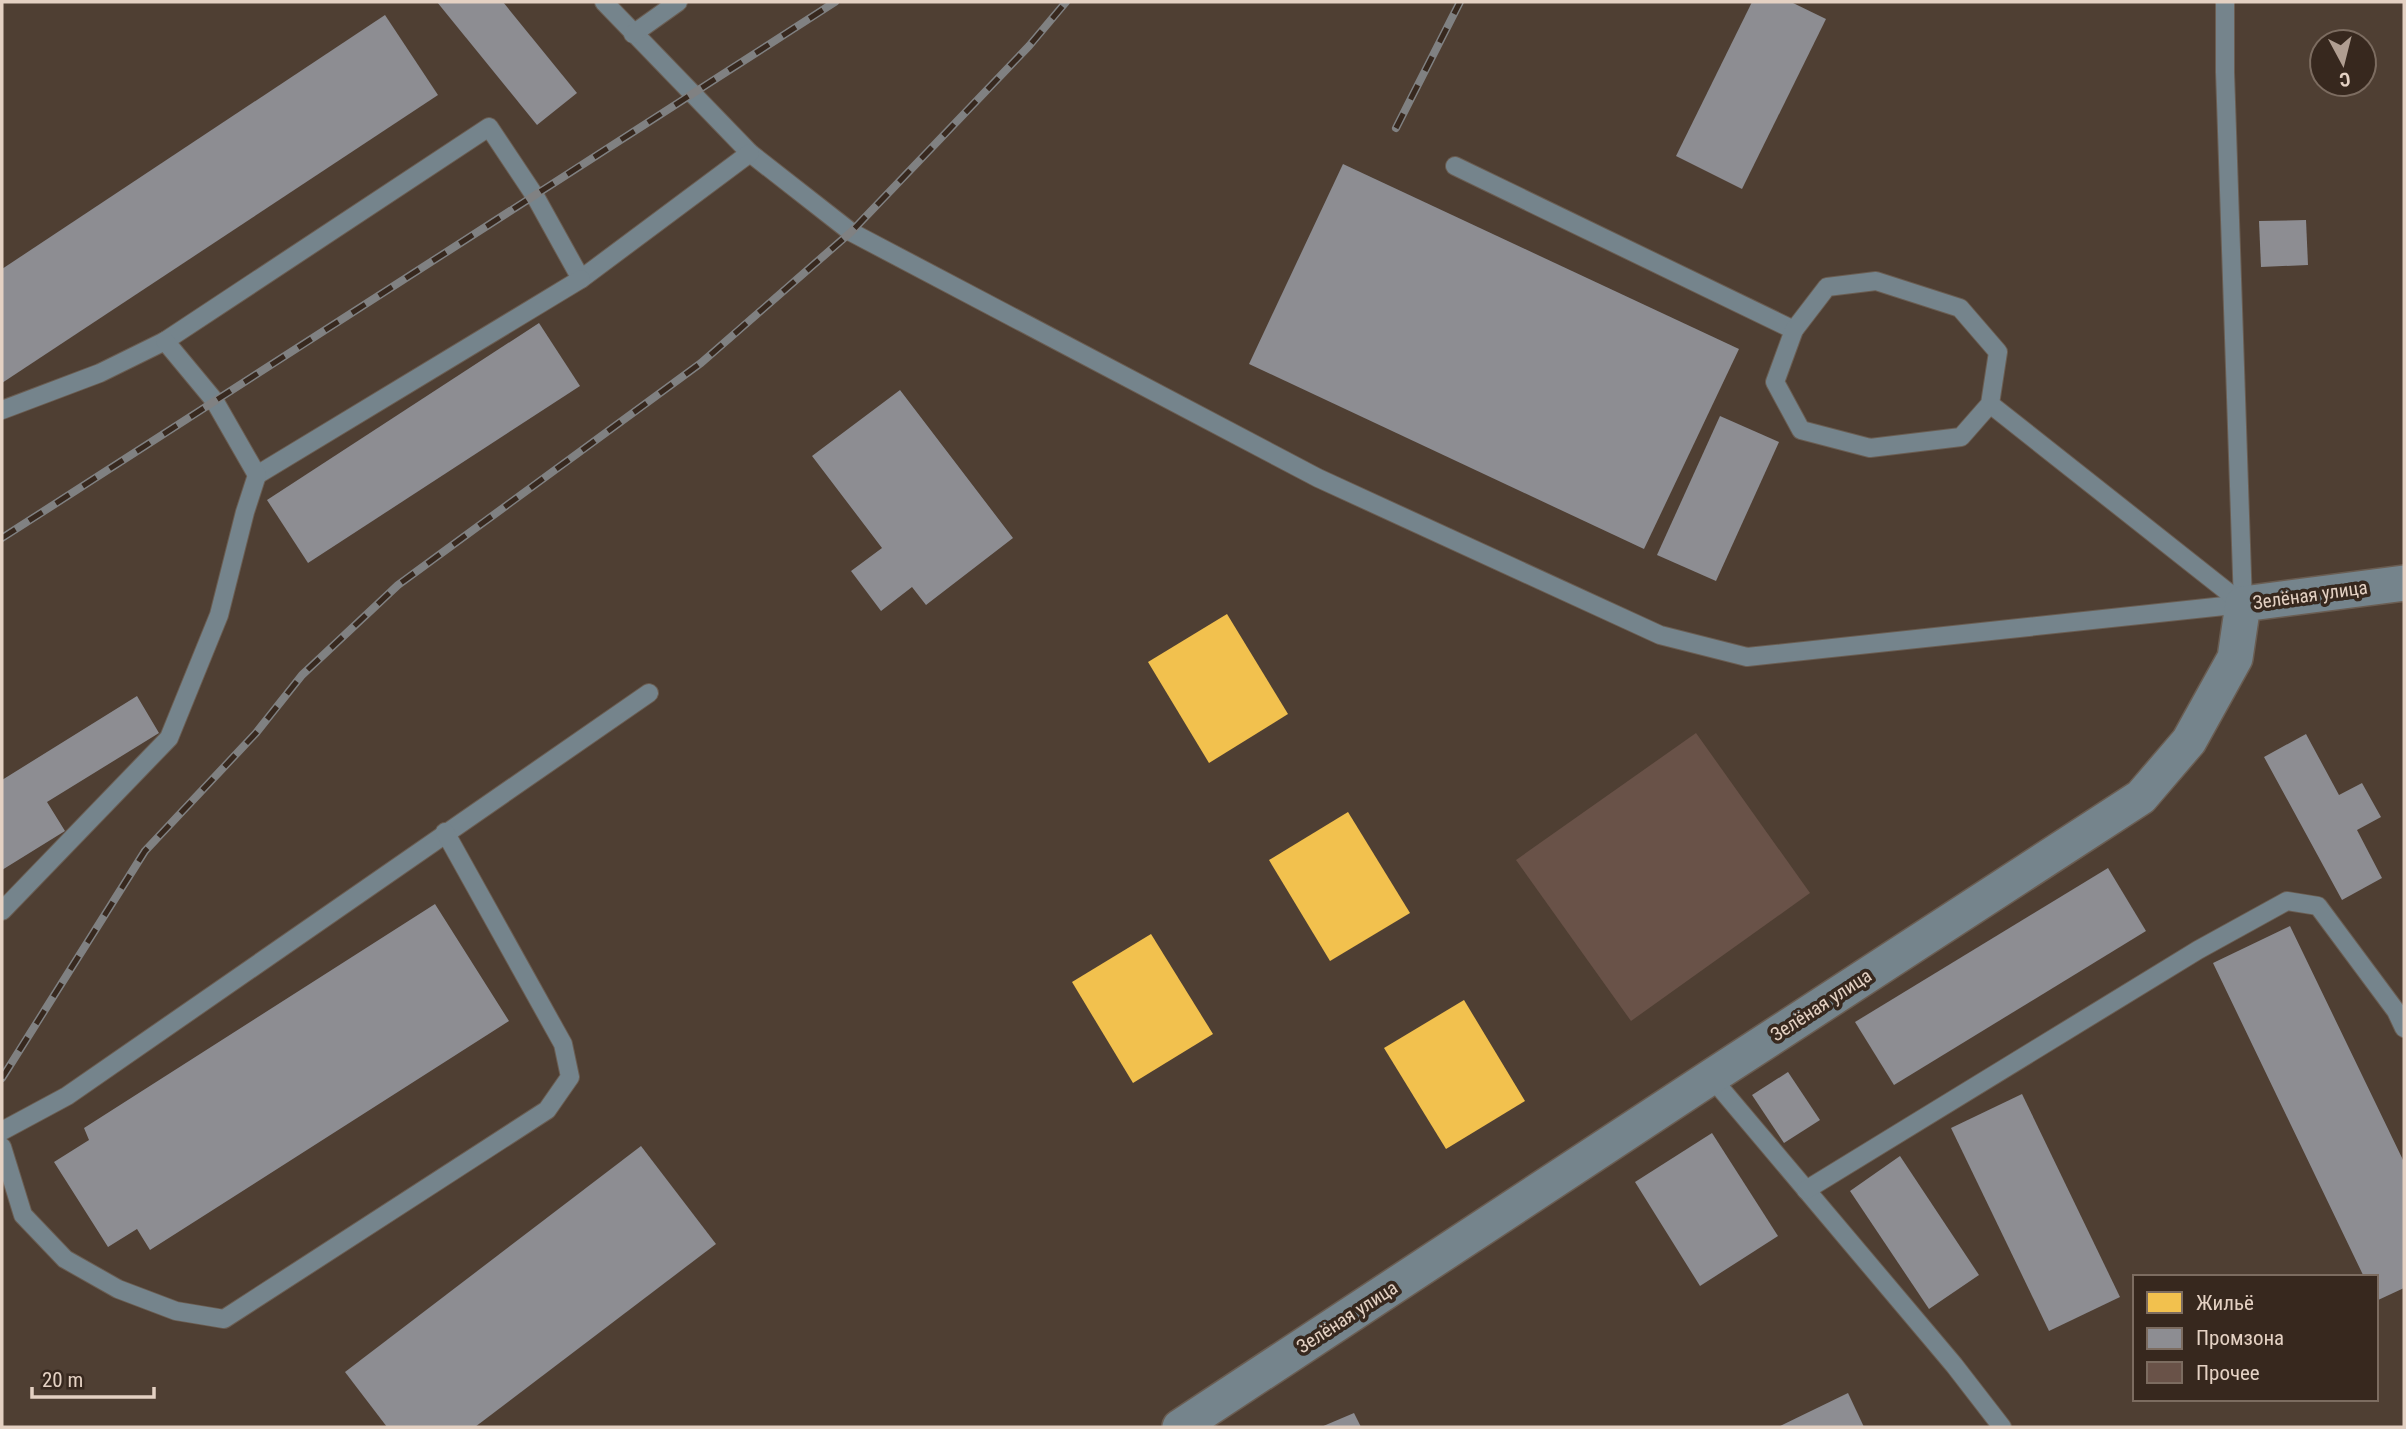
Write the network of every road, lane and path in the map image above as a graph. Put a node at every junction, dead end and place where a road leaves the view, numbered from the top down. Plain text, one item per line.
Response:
1 (604, 2) edge
2 (678, 2) edge
3 (2225, 2) edge
4 (633, 34) junction
5 (750, 153) junction
6 (1455, 166) dead end
7 (581, 279) junction
8 (1794, 330) junction
9 (165, 341) junction
10 (1990, 404) junction
11 (2, 410) edge
12 (257, 475) junction
13 (2404, 583) edge
14 (2243, 604) junction
15 (649, 693) dead end
16 (445, 832) junction
17 (2, 911) edge
18 (2404, 1028) edge
19 (1711, 1077) junction
20 (2, 1131) edge
21 (2, 1147) edge
22 (1806, 1190) junction
23 (1180, 1427) edge
24 (2002, 1427) edge

1 - 4 lane
2 - 4 lane
3 - 14 lane
4 - 5 lane
5 - 7 lane
5 - 14 lane
6 - 8 lane
7 - 9 lane
7 - 12 lane
8 - 10 lane
8 - 10 lane
9 - 11 lane
9 - 12 lane
10 - 14 lane
12 - 17 lane
13 - 14 street, Зелёная улица
14 - 19 street, Зелёная улица
15 - 16 lane
16 - 20 lane
16 - 21 lane
18 - 22 lane
19 - 22 lane
19 - 23 street, Зелёная улица
22 - 24 lane

